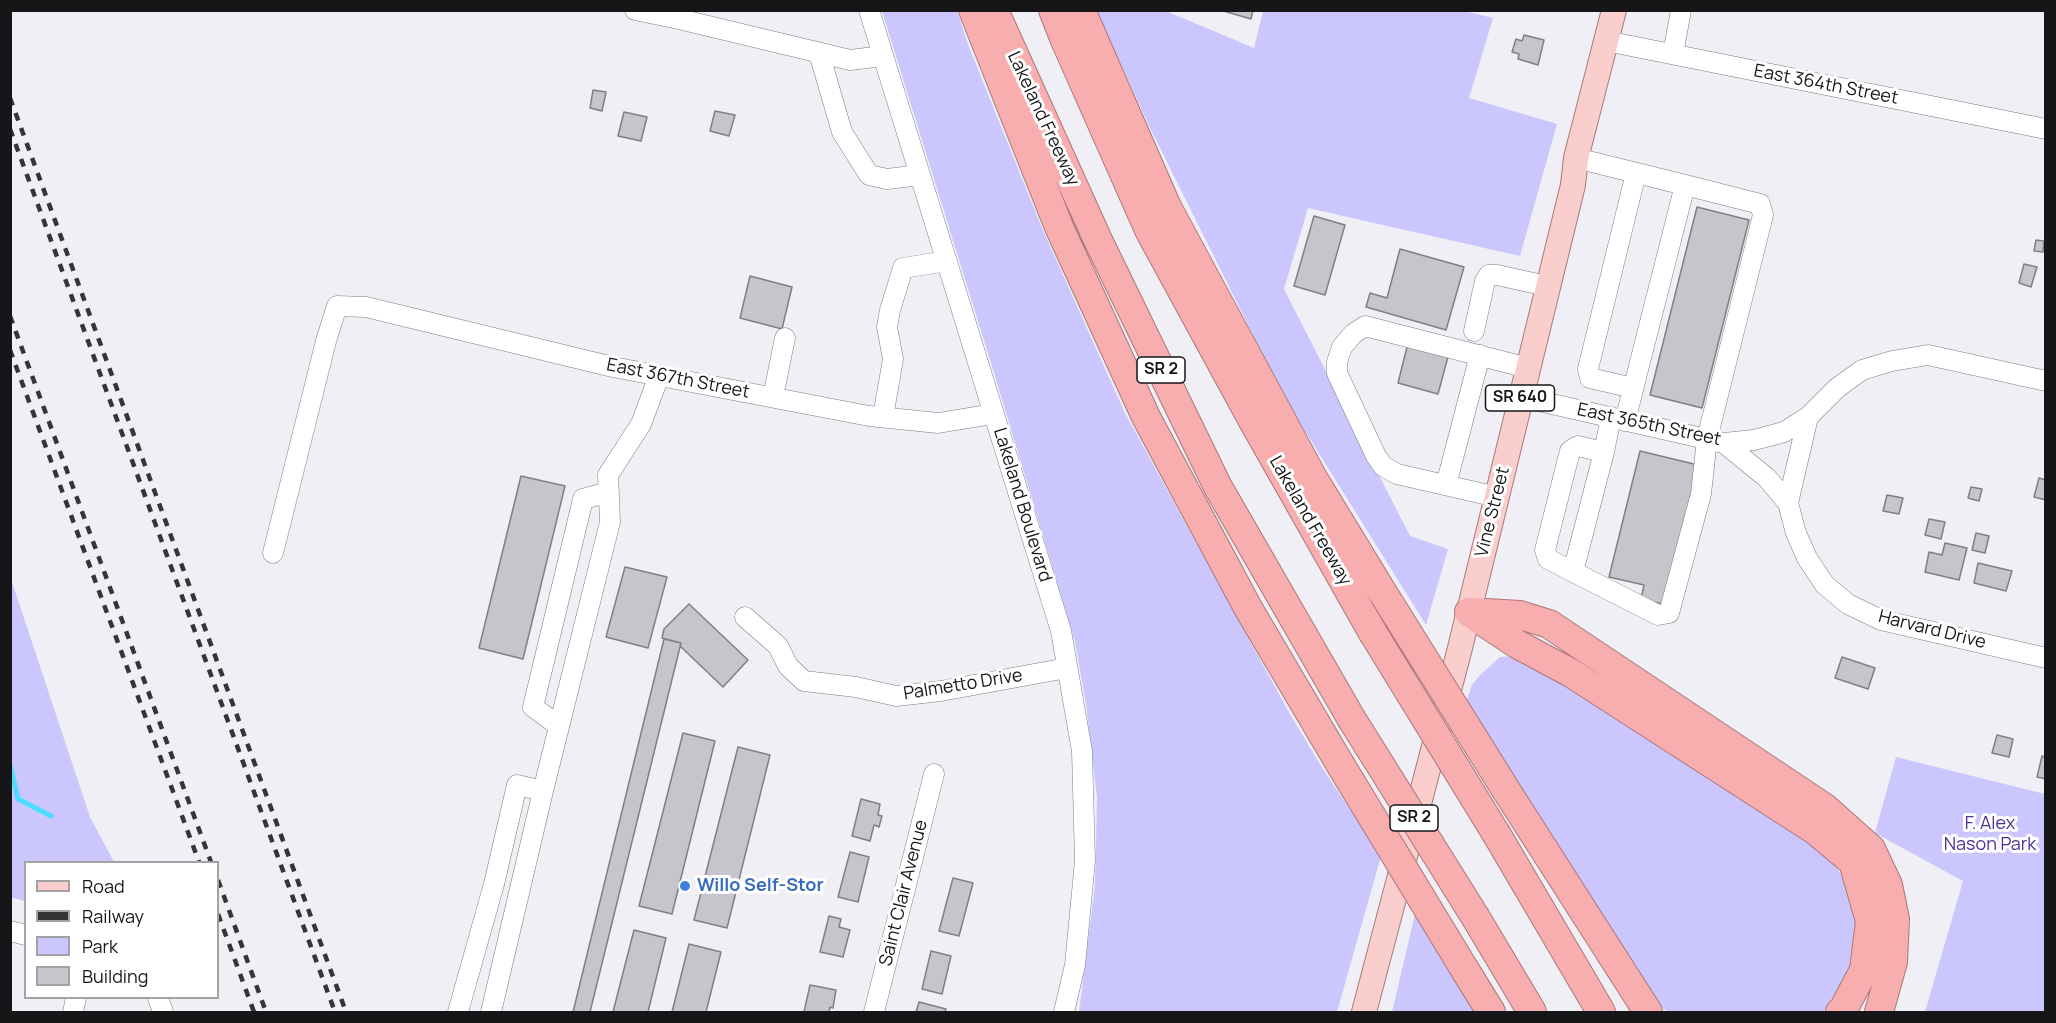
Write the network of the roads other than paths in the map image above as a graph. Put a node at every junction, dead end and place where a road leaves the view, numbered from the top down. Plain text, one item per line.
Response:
1 (635, 10) edge
2 (869, 10) edge
3 (973, 10) edge
4 (994, 10) edge
5 (1053, 10) edge
6 (1081, 10) edge
7 (1614, 10) edge
8 (1681, 10) edge
9 (1606, 40) junction
10 (819, 53) junction
11 (1673, 54) junction
12 (883, 56) junction
13 (2046, 129) edge
14 (1576, 158) junction
15 (1636, 173) junction
16 (920, 175) junction
17 (1685, 185) junction
18 (947, 261) junction
19 (1547, 286) junction
20 (1474, 331) dead end
21 (785, 338) dead end
22 (1480, 356) junction
23 (1528, 368) junction
24 (659, 376) junction
25 (2046, 381) edge
26 (1633, 388) junction
27 (773, 397) junction
28 (1521, 397) junction
29 (993, 414) junction
30 (883, 417) junction
31 (1808, 417) junction
32 (1618, 419) junction
33 (1716, 441) junction
34 (1604, 452) junction
35 (1446, 485) junction
36 (609, 492) junction
37 (1497, 497) junction
38 (1788, 503) junction
39 (273, 553) dead end
40 (1574, 572) junction
41 (1469, 612) junction
42 (745, 617) dead end
43 (2046, 658) edge
44 (1067, 668) junction
45 (559, 726) junction
46 (934, 774) dead end
47 (543, 792) junction
48 (458, 1012) edge
49 (491, 1012) edge
50 (874, 1012) edge
51 (1064, 1012) edge
52 (1364, 1012) edge
53 (1491, 1012) edge
54 (1532, 1012) edge
55 (1601, 1012) edge
56 (1648, 1012) edge
57 (1840, 1012) edge
58 (1879, 1012) edge

1 - 10 street
2 - 12 street, Lakeland Boulevard
3 - 53 highway, bridge
4 - 54 highway, Lakeland Freeway / SR 2, bridge
5 - 55 highway, Lakeland Freeway, bridge
6 - 56 highway, bridge
7 - 9 main road, Vine Street / SR 640
8 - 11 street
9 - 11 street, East 364th Street
9 - 14 main road, Vine Street / SR 640
10 - 12 street
10 - 16 street
11 - 13 street, East 364th Street
12 - 16 street, Lakeland Boulevard
14 - 15 street
14 - 19 main road, Vine Street / SR 640
15 - 17 street
15 - 26 street
16 - 18 street, Lakeland Boulevard
17 - 26 street
17 - 33 street
18 - 29 street, Lakeland Boulevard
18 - 30 street
19 - 20 street
19 - 23 main road, Vine Street / SR 640
21 - 27 street
22 - 23 street
22 - 35 street
22 - 35 street
23 - 28 main road, Vine Street / SR 640
24 - 27 street, East 367th Street
24 - 36 street
24 - 39 street, East 367th Street
25 - 31 street, East 365th Street
26 - 32 street
27 - 30 street, East 367th Street
28 - 32 street, East 365th Street
28 - 37 main road, Vine Street / SR 640
29 - 30 street, East 367th Street
29 - 44 street, Lakeland Boulevard
31 - 33 street, East 365th Street
31 - 38 street
32 - 33 street, East 365th Street
32 - 34 street
33 - 38 street, Harvard Drive
33 - 40 street
34 - 40 street
34 - 40 street
35 - 37 street
36 - 45 street
36 - 45 street
37 - 41 main road, Vine Street / SR 640
38 - 43 street, Harvard Drive
41 - 52 main road, Vine Street / SR 640
41 - 57 highway
41 - 58 highway
42 - 44 street, Palmetto Drive
44 - 51 street, Lakeland Boulevard
45 - 47 street
46 - 50 street, Saint Clair Avenue
47 - 48 street
47 - 49 street

